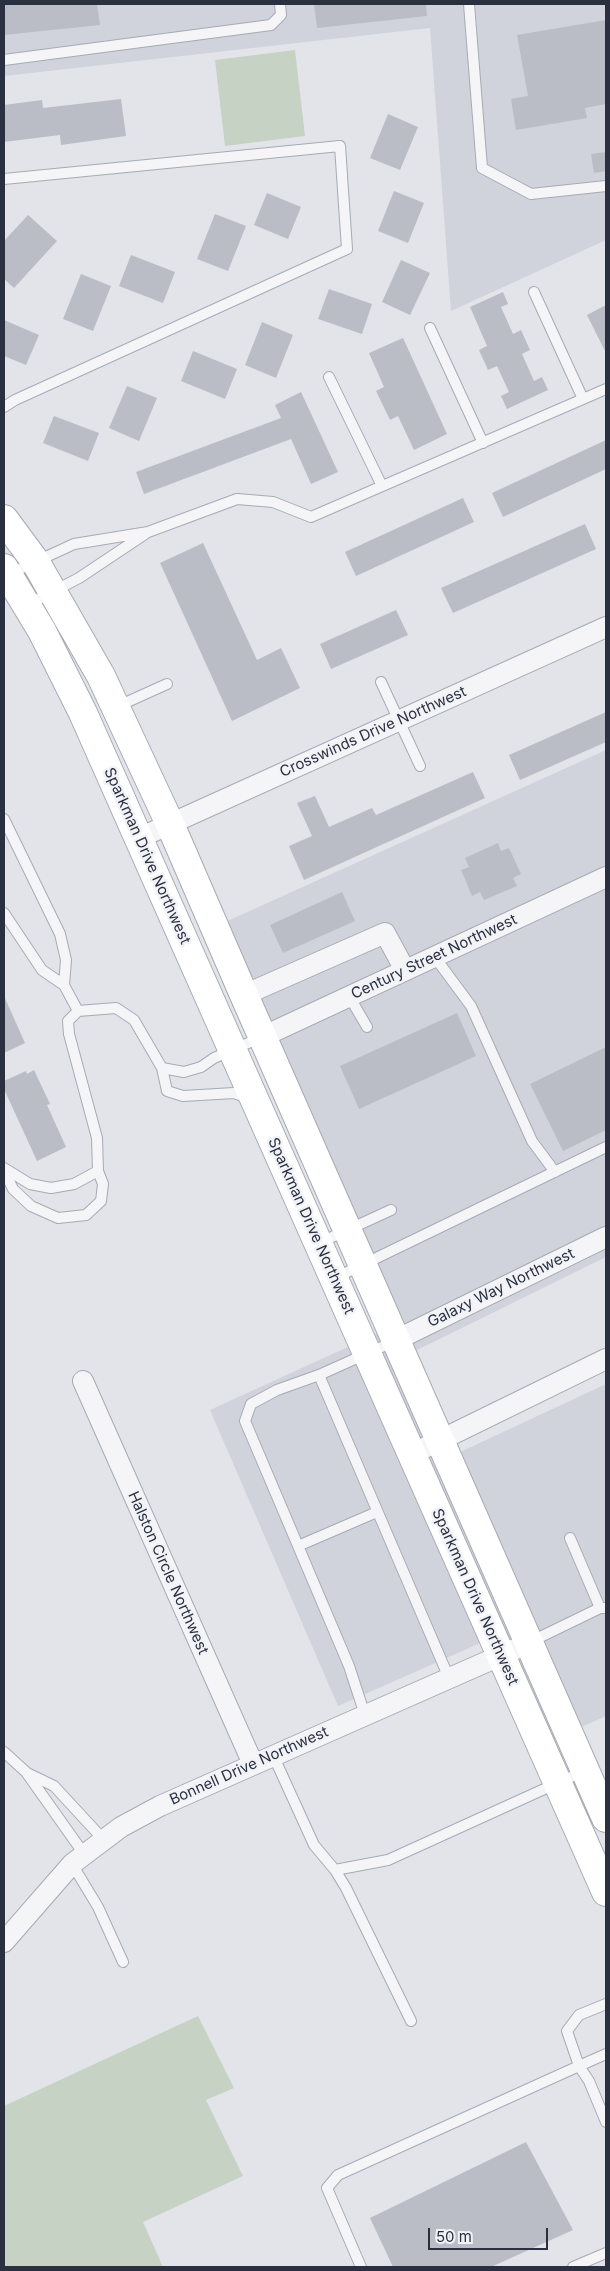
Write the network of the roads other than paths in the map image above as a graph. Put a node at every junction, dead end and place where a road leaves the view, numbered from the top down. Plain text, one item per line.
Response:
1 (280, 4) edge
2 (469, 4) edge
3 (4, 60) edge
4 (4, 179) edge
5 (606, 186) edge
6 (534, 292) dead end
7 (430, 328) dead end
8 (329, 377) dead end
9 (606, 389) edge
10 (583, 399) junction
11 (4, 407) edge
12 (483, 443) junction
13 (382, 486) junction
14 (4, 519) edge
15 (148, 532) junction
16 (35, 561) junction
17 (6, 571) edge
18 (52, 592) junction
19 (27, 605) junction
20 (606, 627) edge
21 (381, 682) dead end
22 (167, 684) dead end
23 (115, 707) junction
24 (399, 720) junction
25 (420, 766) dead end
26 (4, 820) edge
27 (170, 824) junction
28 (139, 838) junction
29 (606, 877) edge
30 (4, 913) edge
31 (434, 956) junction
32 (405, 970) junction
33 (64, 985) junction
34 (244, 995) junction
35 (349, 996) junction
36 (78, 1011) junction
37 (367, 1027) dead end
38 (262, 1037) junction
39 (234, 1051) junction
40 (162, 1068) junction
41 (256, 1101) junction
42 (606, 1147) edge
43 (4, 1170) edge
44 (98, 1171) junction
45 (555, 1172) junction
46 (391, 1210) dead end
47 (347, 1229) junction
48 (606, 1237) edge
49 (319, 1243) junction
50 (362, 1265) junction
51 (334, 1278) junction
52 (396, 1340) junction
53 (368, 1354) junction
54 (606, 1359) edge
55 (319, 1375) junction
56 (83, 1381) dead end
57 (440, 1440) junction
58 (412, 1454) junction
59 (378, 1512) junction
60 (570, 1538) dead end
61 (298, 1546) junction
62 (603, 1608) edge
63 (529, 1643) junction
64 (501, 1655) junction
65 (449, 1678) junction
66 (364, 1715) junction
67 (4, 1752) edge
68 (273, 1755) junction
69 (253, 1764) junction
70 (585, 1770) junction
71 (26, 1772) junction
72 (558, 1783) junction
73 (606, 1818) edge
74 (103, 1839) junction
75 (78, 1859) junction
76 (600, 1860) edge
77 (335, 1870) junction
78 (606, 1892) edge
79 (4, 1942) edge
80 (124, 1962) dead end
81 (606, 2004) edge
82 (412, 2021) dead end
83 (606, 2054) edge
84 (579, 2066) junction
85 (606, 2122) edge
86 (606, 2253) edge
87 (361, 2267) edge
88 (573, 2267) edge

1 - 3 lane
2 - 5 lane
4 - 11 lane
6 - 10 lane
7 - 12 lane
8 - 13 lane
9 - 10 lane
10 - 12 lane
12 - 13 lane
13 - 15 lane
14 - 16 main road, Sparkman Drive Northwest
15 - 16 lane
15 - 18 lane
16 - 17 lane
16 - 18 main road, Sparkman Drive Northwest
17 - 19 main road, Sparkman Drive Northwest
18 - 19 lane
18 - 23 main road, Sparkman Drive Northwest
19 - 28 main road, Sparkman Drive Northwest
20 - 24 street, Crosswinds Drive Northwest
21 - 24 lane
22 - 23 lane
23 - 27 main road, Sparkman Drive Northwest
24 - 25 lane
24 - 27 street, Crosswinds Drive Northwest
26 - 33 lane
27 - 28 street, Crosswinds Drive Northwest
27 - 34 main road, Sparkman Drive Northwest
28 - 39 main road, Sparkman Drive Northwest
29 - 31 street, Century Street Northwest
30 - 33 lane
31 - 32 street, Century Street Northwest
31 - 45 lane
32 - 34 street
32 - 35 street, Century Street Northwest
33 - 36 lane
34 - 38 main road, Sparkman Drive Northwest
35 - 37 lane
35 - 38 street, Century Street Northwest
36 - 40 lane
36 - 44 lane
38 - 39 lane
38 - 47 main road, Sparkman Drive Northwest
39 - 40 lane
39 - 41 main road, Sparkman Drive Northwest
40 - 41 lane
41 - 49 main road, Sparkman Drive Northwest
42 - 45 lane
43 - 44 lane
43 - 44 lane
45 - 50 lane
46 - 47 lane
47 - 49 lane
47 - 50 main road, Sparkman Drive Northwest
48 - 52 street, Galaxy Way Northwest
49 - 51 main road, Sparkman Drive Northwest
50 - 51 lane
50 - 52 main road, Sparkman Drive Northwest
51 - 53 main road, Sparkman Drive Northwest
52 - 53 lane
52 - 57 main road, Sparkman Drive Northwest
53 - 55 lane
53 - 58 main road, Sparkman Drive Northwest
54 - 57 street
55 - 59 lane
55 - 61 lane
56 - 69 street, Halston Circle Northwest
57 - 58 street
57 - 63 main road, Sparkman Drive Northwest
58 - 64 main road, Sparkman Drive Northwest
59 - 61 lane
59 - 65 lane
60 - 62 lane
61 - 66 lane
62 - 63 lane
63 - 64 street, Bonnell Drive Northwest
63 - 70 main road, Sparkman Drive Northwest
64 - 65 street, Bonnell Drive Northwest
64 - 72 main road, Sparkman Drive Northwest
65 - 66 street, Bonnell Drive Northwest
66 - 68 street, Bonnell Drive Northwest
67 - 71 lane
68 - 69 street, Bonnell Drive Northwest
68 - 77 lane
69 - 74 street, Bonnell Drive Northwest
70 - 72 lane
70 - 73 main road, Sparkman Drive Northwest
71 - 74 lane
71 - 75 lane
72 - 76 main road, Sparkman Drive Northwest
72 - 77 lane
74 - 75 street, Bonnell Drive Northwest
75 - 79 street, Bonnell Drive Northwest
75 - 80 lane
76 - 78 main road, Sparkman Drive Northwest
77 - 82 lane
81 - 84 lane
83 - 84 lane
84 - 85 lane
84 - 87 lane
86 - 88 lane

